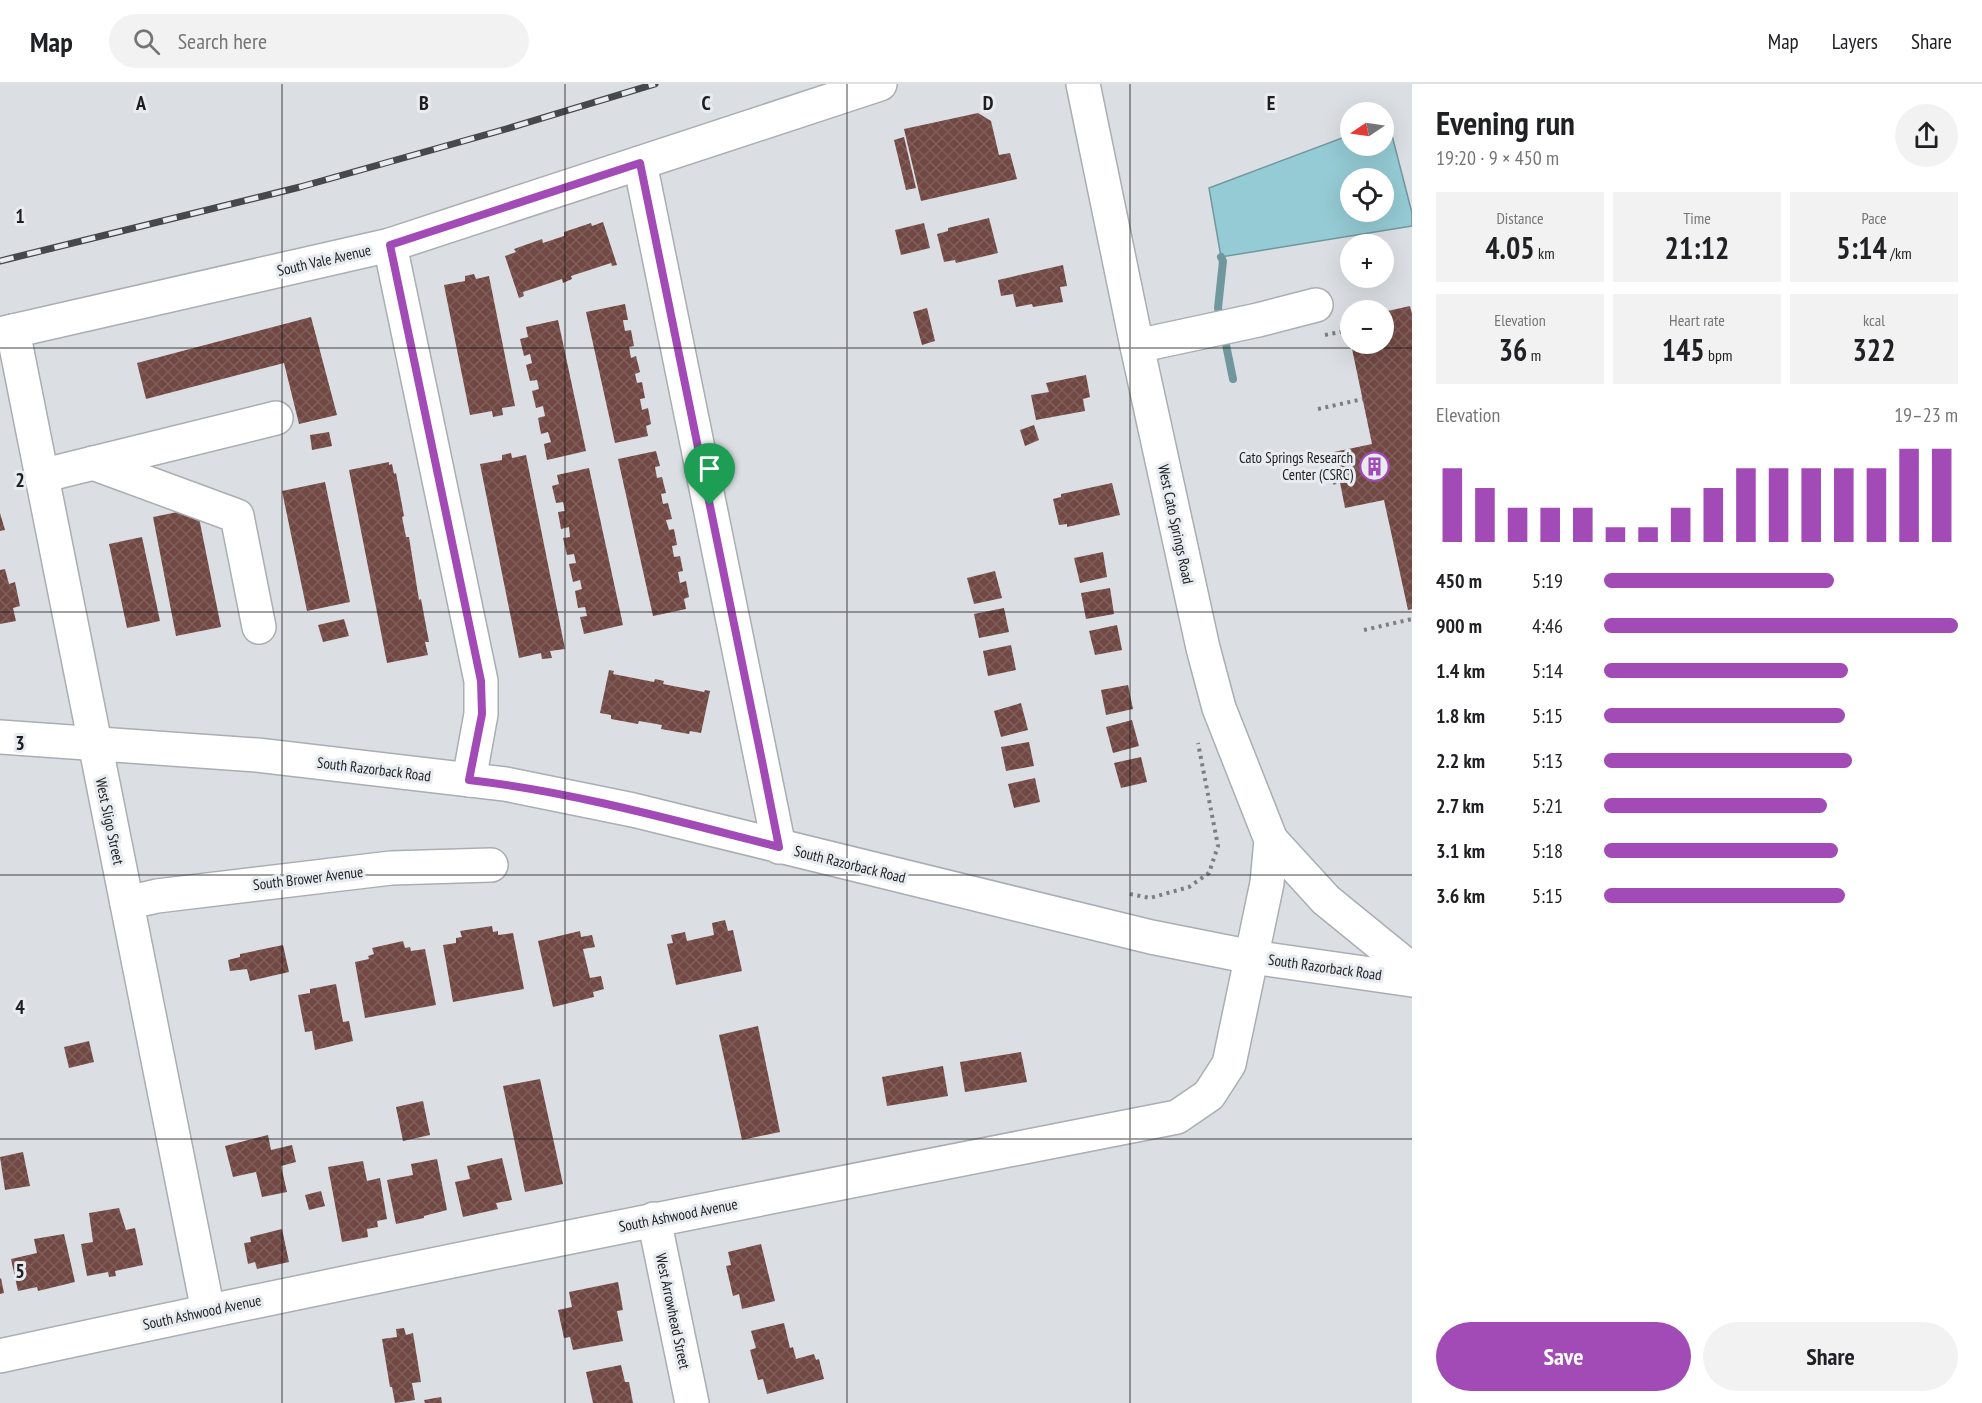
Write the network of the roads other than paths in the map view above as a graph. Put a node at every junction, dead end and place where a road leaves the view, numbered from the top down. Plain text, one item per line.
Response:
1 (880, 84) edge
2 (1083, 84) edge
3 (640, 163) junction
4 (390, 245) junction
5 (1317, 305) dead end
6 (6, 332) edge
7 (1137, 346) junction
8 (276, 418) dead end
9 (93, 463) junction
10 (41, 476) junction
11 (259, 627) dead end
12 (0, 737) edge
13 (94, 744) junction
14 (469, 780) junction
15 (1271, 840) junction
16 (779, 847) junction
17 (491, 865) dead end
18 (127, 903) junction
19 (1252, 957) junction
20 (1412, 970) edge
21 (1412, 980) edge
22 (654, 1219) junction
23 (208, 1311) junction
24 (0, 1356) edge
25 (692, 1403) edge

1 - 3 street, South Vale Avenue
2 - 7 street, West Cato Springs Road
3 - 4 street, South Vale Avenue
3 - 16 street
4 - 6 street, South Vale Avenue
4 - 14 street
5 - 7 street
6 - 10 street, West Sligo Street
7 - 15 street, West Cato Springs Road
8 - 9 street
9 - 10 street
9 - 11 street
10 - 13 street, West Sligo Street
12 - 13 street, South Razorback Road
13 - 14 street, South Razorback Road
13 - 18 street, West Sligo Street
14 - 16 street, South Razorback Road
15 - 19 street, West Cato Springs Road
15 - 20 street
16 - 19 street, South Razorback Road
17 - 18 street, South Brower Avenue
18 - 23 street, West Sligo Street
19 - 21 street, South Razorback Road
19 - 22 street, South Ashwood Avenue
22 - 23 street, South Ashwood Avenue
22 - 25 street, West Arrowhead Street
23 - 24 street, South Ashwood Avenue

